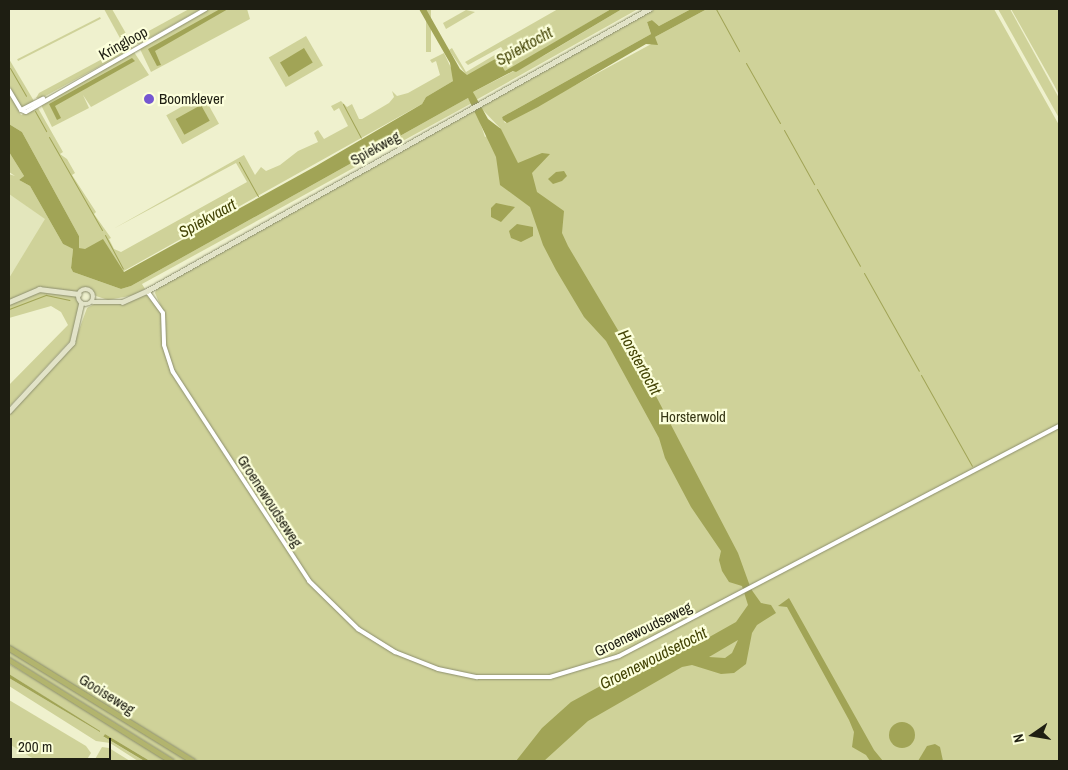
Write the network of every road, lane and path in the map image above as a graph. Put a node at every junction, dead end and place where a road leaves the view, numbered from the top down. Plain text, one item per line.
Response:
1 (206, 9) edge
2 (649, 9) edge
3 (9, 90) edge
4 (152, 288) junction
5 (147, 291) junction
6 (78, 296) junction
7 (155, 299) junction
8 (93, 300) junction
9 (9, 302) edge
10 (84, 305) junction
11 (9, 411) edge
12 (1059, 426) edge
13 (9, 648) edge
14 (9, 660) edge
15 (171, 761) edge
16 (193, 761) edge

1 - 3 street, Kringloop
2 - 4 main road, Spiekweg
4 - 5 main road, Spiekweg
4 - 7 street, Groenewoudseweg
5 - 7 street, Groenewoudseweg
5 - 8 main road, Spiekweg
6 - 8 main road, Spiekweg
6 - 9 main road
6 - 10 main road
7 - 12 street, Groenewoudseweg
8 - 10 main road
10 - 11 main road
13 - 16 highway, Gooiseweg
14 - 15 highway, Gooiseweg

